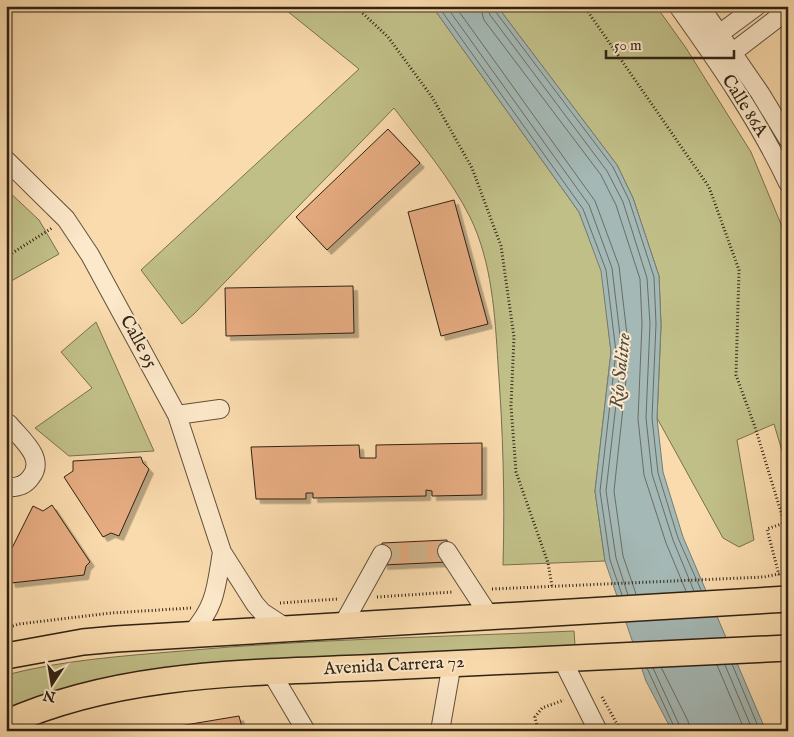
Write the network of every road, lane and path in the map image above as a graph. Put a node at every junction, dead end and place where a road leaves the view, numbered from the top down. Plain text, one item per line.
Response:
1 (355, 6) edge
2 (584, 6) edge
3 (678, 6) edge
4 (700, 6) edge
5 (757, 6) edge
6 (788, 10) edge
7 (720, 34) junction
8 (705, 44) junction
9 (732, 52) junction
10 (718, 64) junction
11 (786, 130) edge
12 (6, 160) edge
13 (788, 183) edge
14 (66, 219) junction
15 (6, 258) edge
16 (220, 409) dead end
17 (177, 415) junction
18 (7, 423) edge
19 (6, 487) edge
20 (784, 523) junction
21 (788, 535) edge
22 (447, 551) dead end
23 (222, 552) junction
24 (382, 554) dead end
25 (788, 572) edge
26 (779, 574) junction
27 (552, 586) junction
28 (473, 591) junction
29 (358, 598) junction
30 (788, 599) edge
31 (255, 604) junction
32 (211, 607) junction
33 (490, 617) junction
34 (342, 626) junction
35 (6, 628) edge
36 (288, 629) junction
37 (191, 634) junction
38 (788, 648) edge
39 (6, 656) edge
40 (562, 659) junction
41 (452, 663) junction
42 (271, 672) junction
43 (602, 696) dead end
44 (568, 700) dead end
45 (6, 723) edge
46 (441, 723) edge
47 (307, 729) edge
48 (424, 731) edge
49 (538, 731) edge
50 (598, 731) edge
51 (621, 731) edge

1 - 27 path
2 - 20 path
3 - 8 street, Calle 86A
4 - 7 street, Calle 86A
5 - 7 street
6 - 9 street
7 - 8 street
7 - 9 street, Calle 86A
8 - 10 street, Calle 86A
9 - 10 street
9 - 11 street, Calle 86A
10 - 13 street, Calle 86A
12 - 14 street, Calle 95
14 - 15 path
14 - 17 street, Calle 95
16 - 17 street
17 - 23 street, Calle 95
18 - 19 street
20 - 21 path
20 - 26 path
22 - 28 street
23 - 31 street, Calle 95
23 - 32 street, Calle 95
24 - 29 street
25 - 26 path
26 - 27 path
27 - 28 path
28 - 29 path
28 - 33 street
29 - 31 path
29 - 34 street
30 - 33 highway
31 - 36 street, Calle 95
32 - 35 path
32 - 37 street, Calle 95
33 - 34 highway
34 - 36 highway
36 - 37 highway
37 - 39 highway
38 - 40 highway, Avenida Carrera 72
40 - 41 highway, Avenida Carrera 72
40 - 50 street
41 - 42 highway, Avenida Carrera 72
41 - 46 street
42 - 45 highway, Avenida Carrera 72
42 - 47 street
43 - 51 path
44 - 49 path
46 - 48 street

